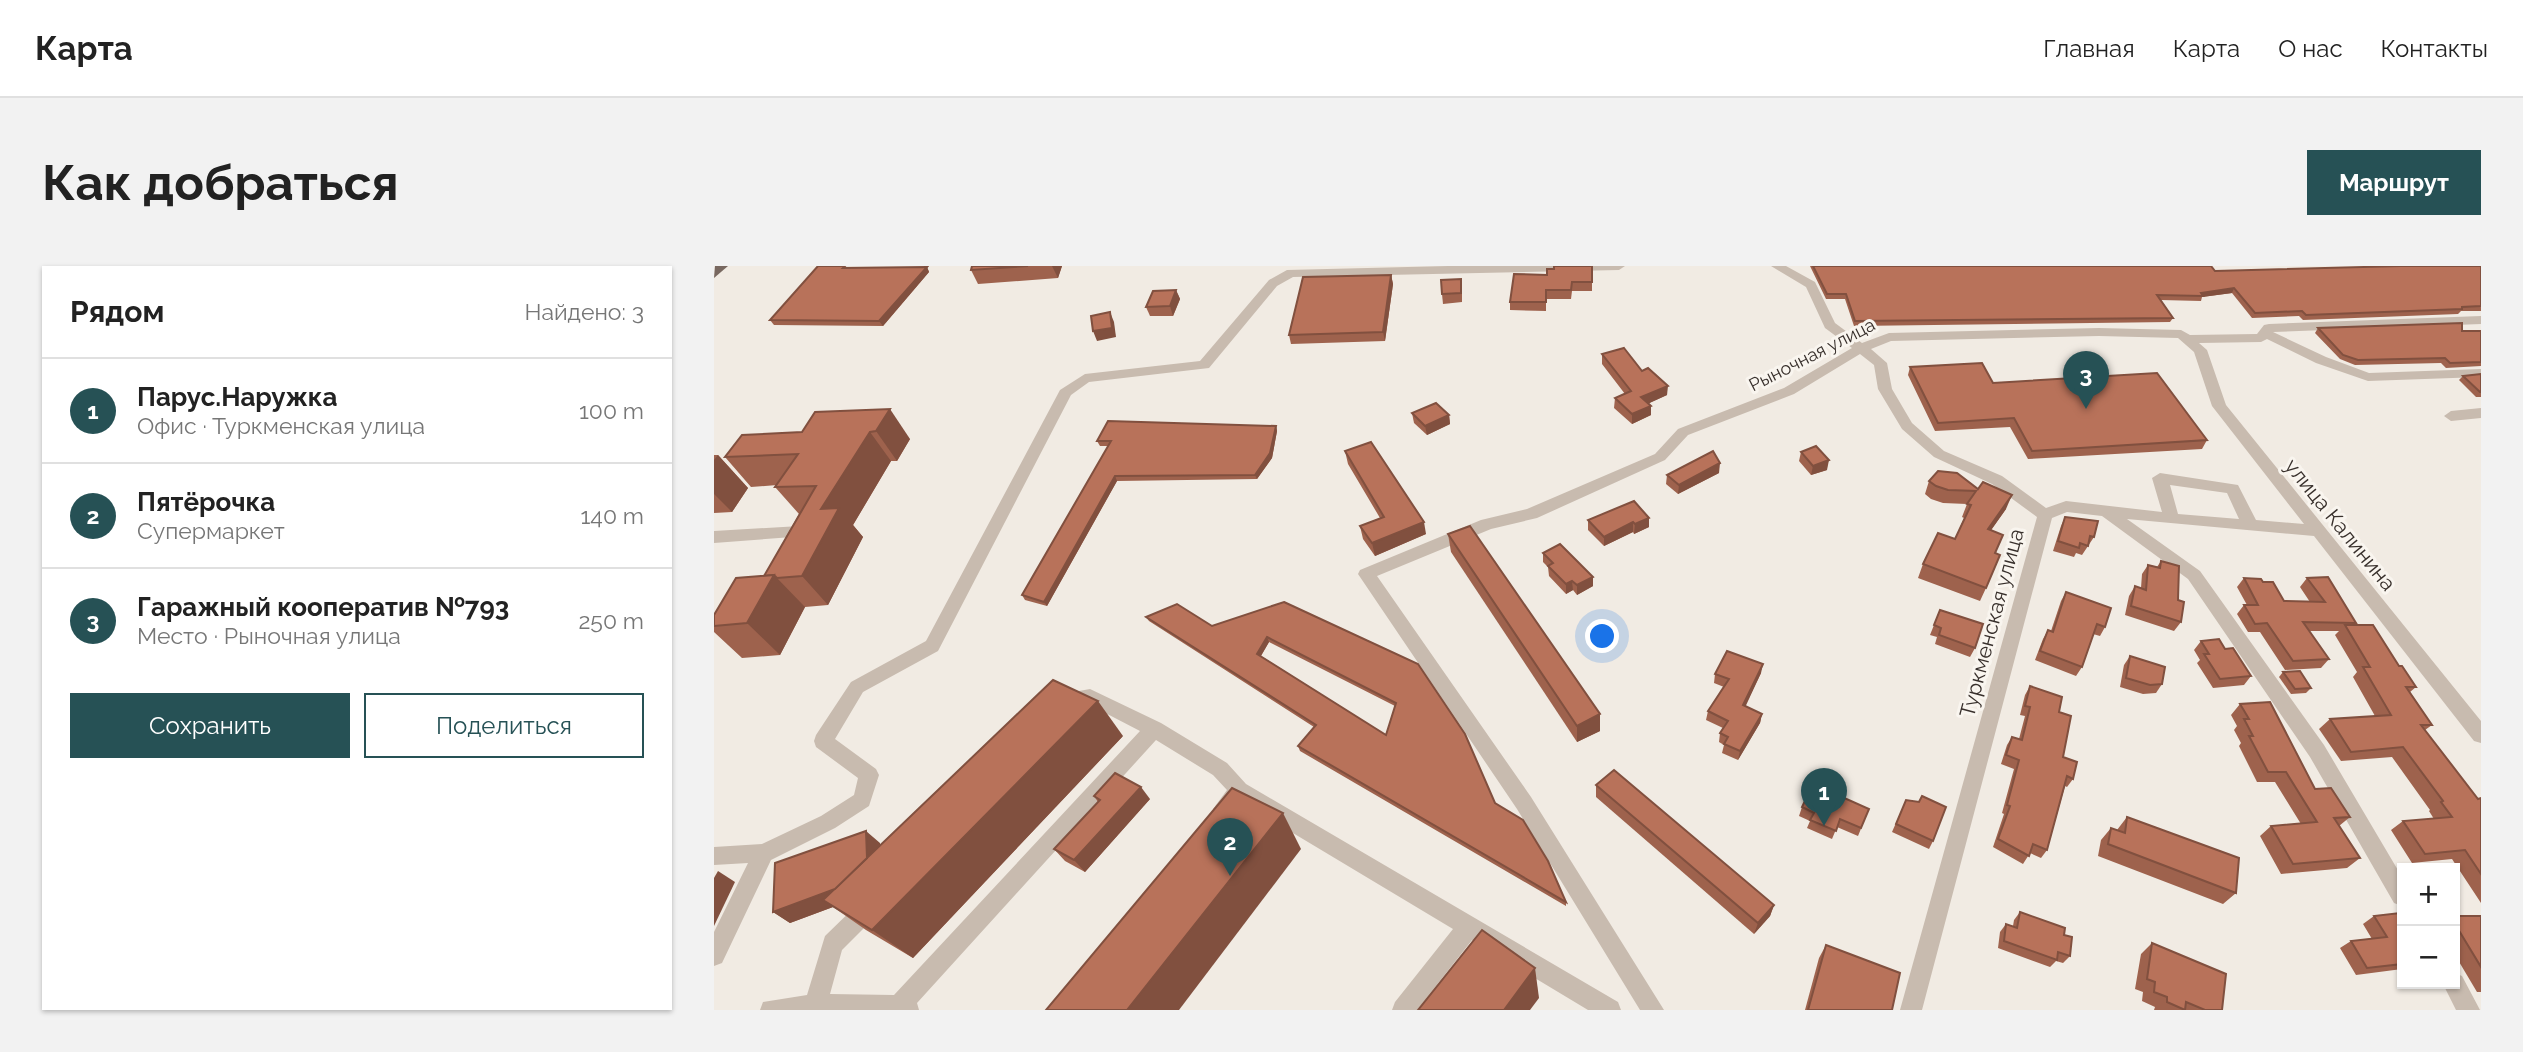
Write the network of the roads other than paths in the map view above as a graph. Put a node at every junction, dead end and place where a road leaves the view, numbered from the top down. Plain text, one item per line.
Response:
1 (722, 266) edge
2 (1619, 266) edge
3 (1777, 266) edge
4 (714, 274) edge
5 (2481, 320) edge
6 (2265, 333) junction
7 (2184, 336) junction
8 (1860, 349) junction
9 (2481, 373) edge
10 (2481, 413) edge
11 (2451, 416) dead end
12 (2105, 511) junction
13 (2045, 515) junction
14 (2172, 519) junction
15 (2250, 525) junction
16 (2319, 531) junction
17 (800, 532) edge
18 (714, 537) edge
19 (1055, 718) edge
20 (1154, 729) junction
21 (2481, 735) edge
22 (1239, 790) junction
23 (1212, 821) edge
24 (764, 853) junction
25 (714, 856) edge
26 (2397, 888) edge
27 (881, 895) edge
28 (1469, 926) junction
29 (714, 955) edge
30 (2457, 989) edge
31 (815, 1005) junction
32 (905, 1008) edge
33 (771, 1010) edge
34 (1404, 1010) edge
35 (1610, 1010) edge
36 (1653, 1010) edge
37 (1911, 1010) edge
38 (2469, 1010) edge

1 - 4 main road
2 - 24 street
3 - 8 street
5 - 6 street, Рыночная улица
6 - 7 street, Рыночная улица
6 - 9 street
7 - 8 street, Рыночная улица
7 - 16 street, улица Калинина
8 - 13 street
8 - 36 street, Рыночная улица
10 - 11 street
12 - 13 street, Туркменская улица
12 - 14 street, Туркменская улица
12 - 26 street
13 - 37 street, Туркменская улица
14 - 15 street, Туркменская улица
14 - 15 street
15 - 16 street, Туркменская улица
16 - 21 street, улица Калинина
17 - 18 street
19 - 20 street
20 - 22 street
20 - 32 street
22 - 23 street
22 - 28 street
24 - 25 street
24 - 29 street
27 - 31 street
28 - 34 street
28 - 35 street
30 - 38 street
31 - 32 street
31 - 33 street

